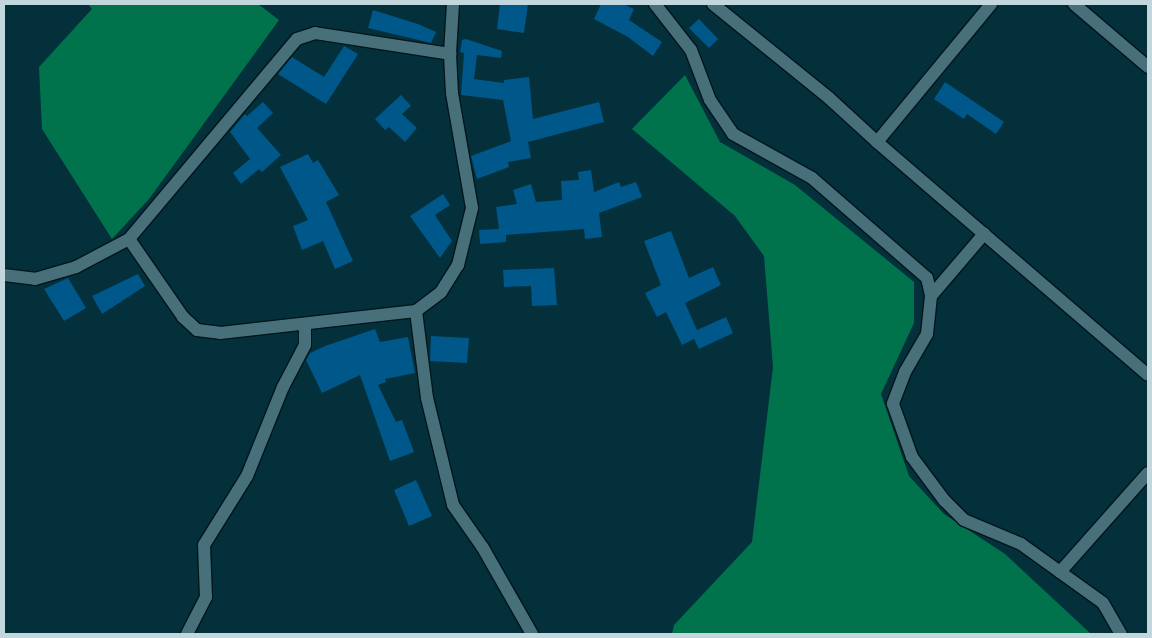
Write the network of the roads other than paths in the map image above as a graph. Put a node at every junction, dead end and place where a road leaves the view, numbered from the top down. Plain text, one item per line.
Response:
1 (453, 4) edge
2 (655, 4) edge
3 (713, 4) edge
4 (991, 4) edge
5 (1074, 4) edge
6 (450, 54) junction
7 (1148, 68) edge
8 (877, 142) junction
9 (984, 234) junction
10 (129, 238) junction
11 (5, 278) edge
12 (931, 296) junction
13 (416, 311) junction
14 (305, 325) junction
15 (1148, 375) edge
16 (1148, 473) edge
17 (1060, 572) junction
18 (187, 634) edge
19 (532, 634) edge
20 (1120, 634) edge

1 - 6 street
2 - 12 street
3 - 8 street
4 - 8 street
5 - 7 street
6 - 10 street
6 - 13 street
8 - 9 street
9 - 12 street
9 - 15 street
10 - 11 street
10 - 14 street
12 - 17 street
13 - 14 street
13 - 19 street
14 - 18 street
16 - 17 street
17 - 20 street

